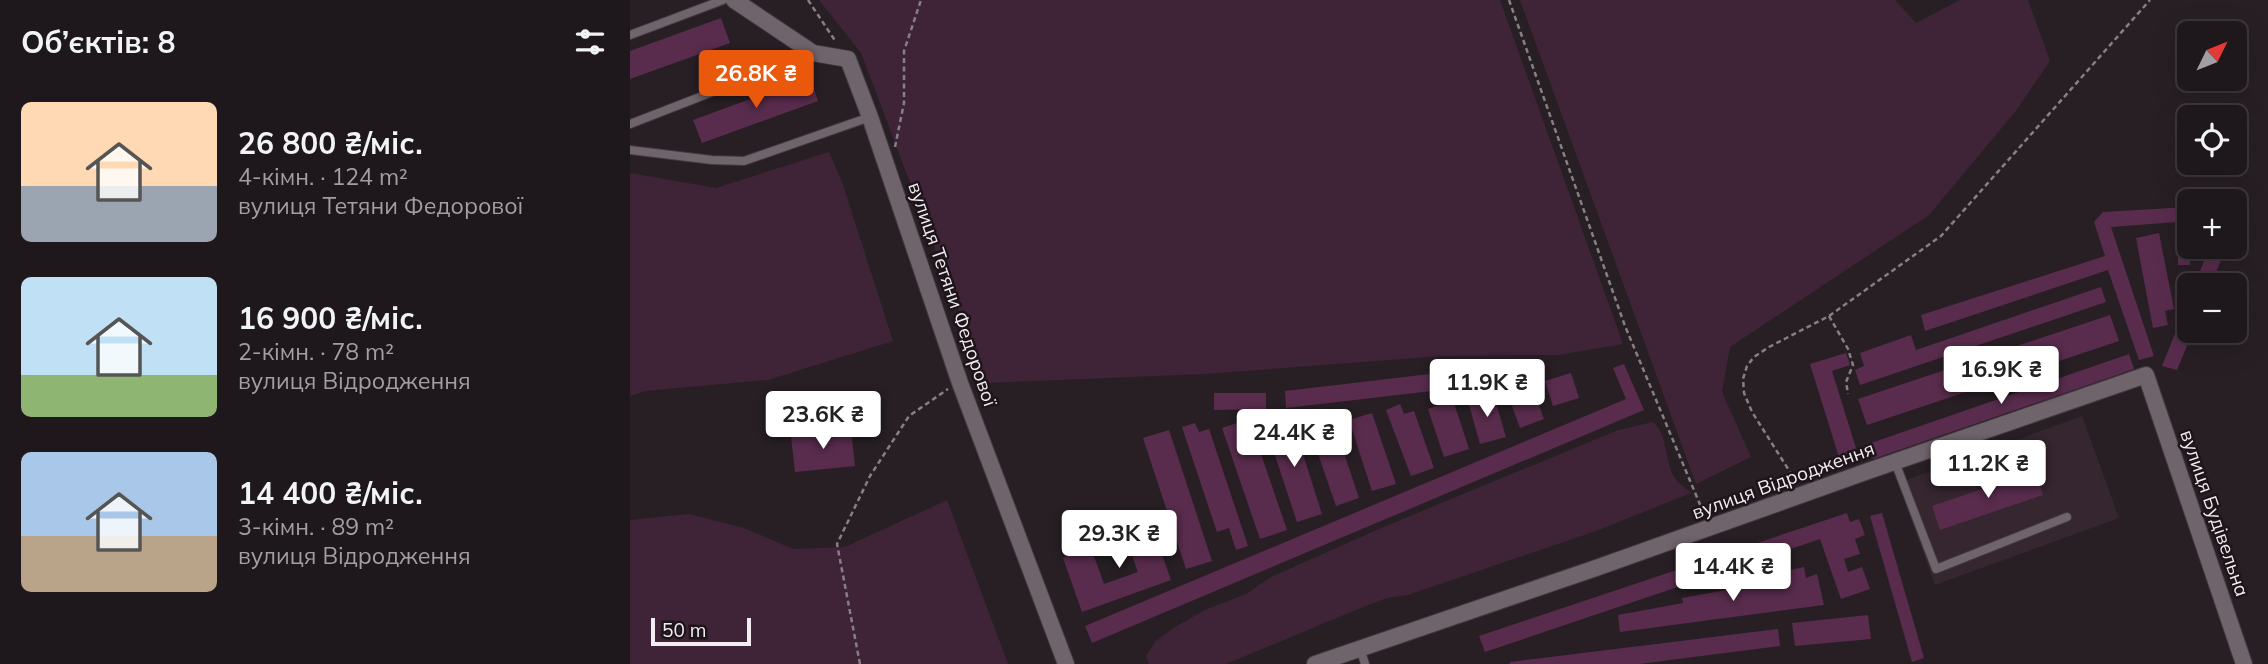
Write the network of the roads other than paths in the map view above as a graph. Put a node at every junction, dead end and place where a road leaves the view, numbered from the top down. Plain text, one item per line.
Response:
1 (723, 0) edge
2 (734, 0) edge
3 (630, 35) edge
4 (813, 53) junction
5 (870, 117) junction
6 (630, 124) edge
7 (630, 150) edge
8 (2146, 375) joint
9 (1895, 462) junction
10 (2067, 517) dead end
11 (1362, 656) edge
12 (1066, 664) edge
13 (1315, 664) edge
14 (2244, 664) edge

1 - 3 lane
2 - 4 street
4 - 5 street, вулиця Тетяни Федорової
4 - 6 lane
5 - 7 lane
5 - 12 street, вулиця Тетяни Федорової
8 - 9 street, вулиця Відродження
8 - 14 street, вулиця Будівельна
9 - 10 lane
9 - 11 street, вулиця Відродження
11 - 13 street, вулиця Відродження

